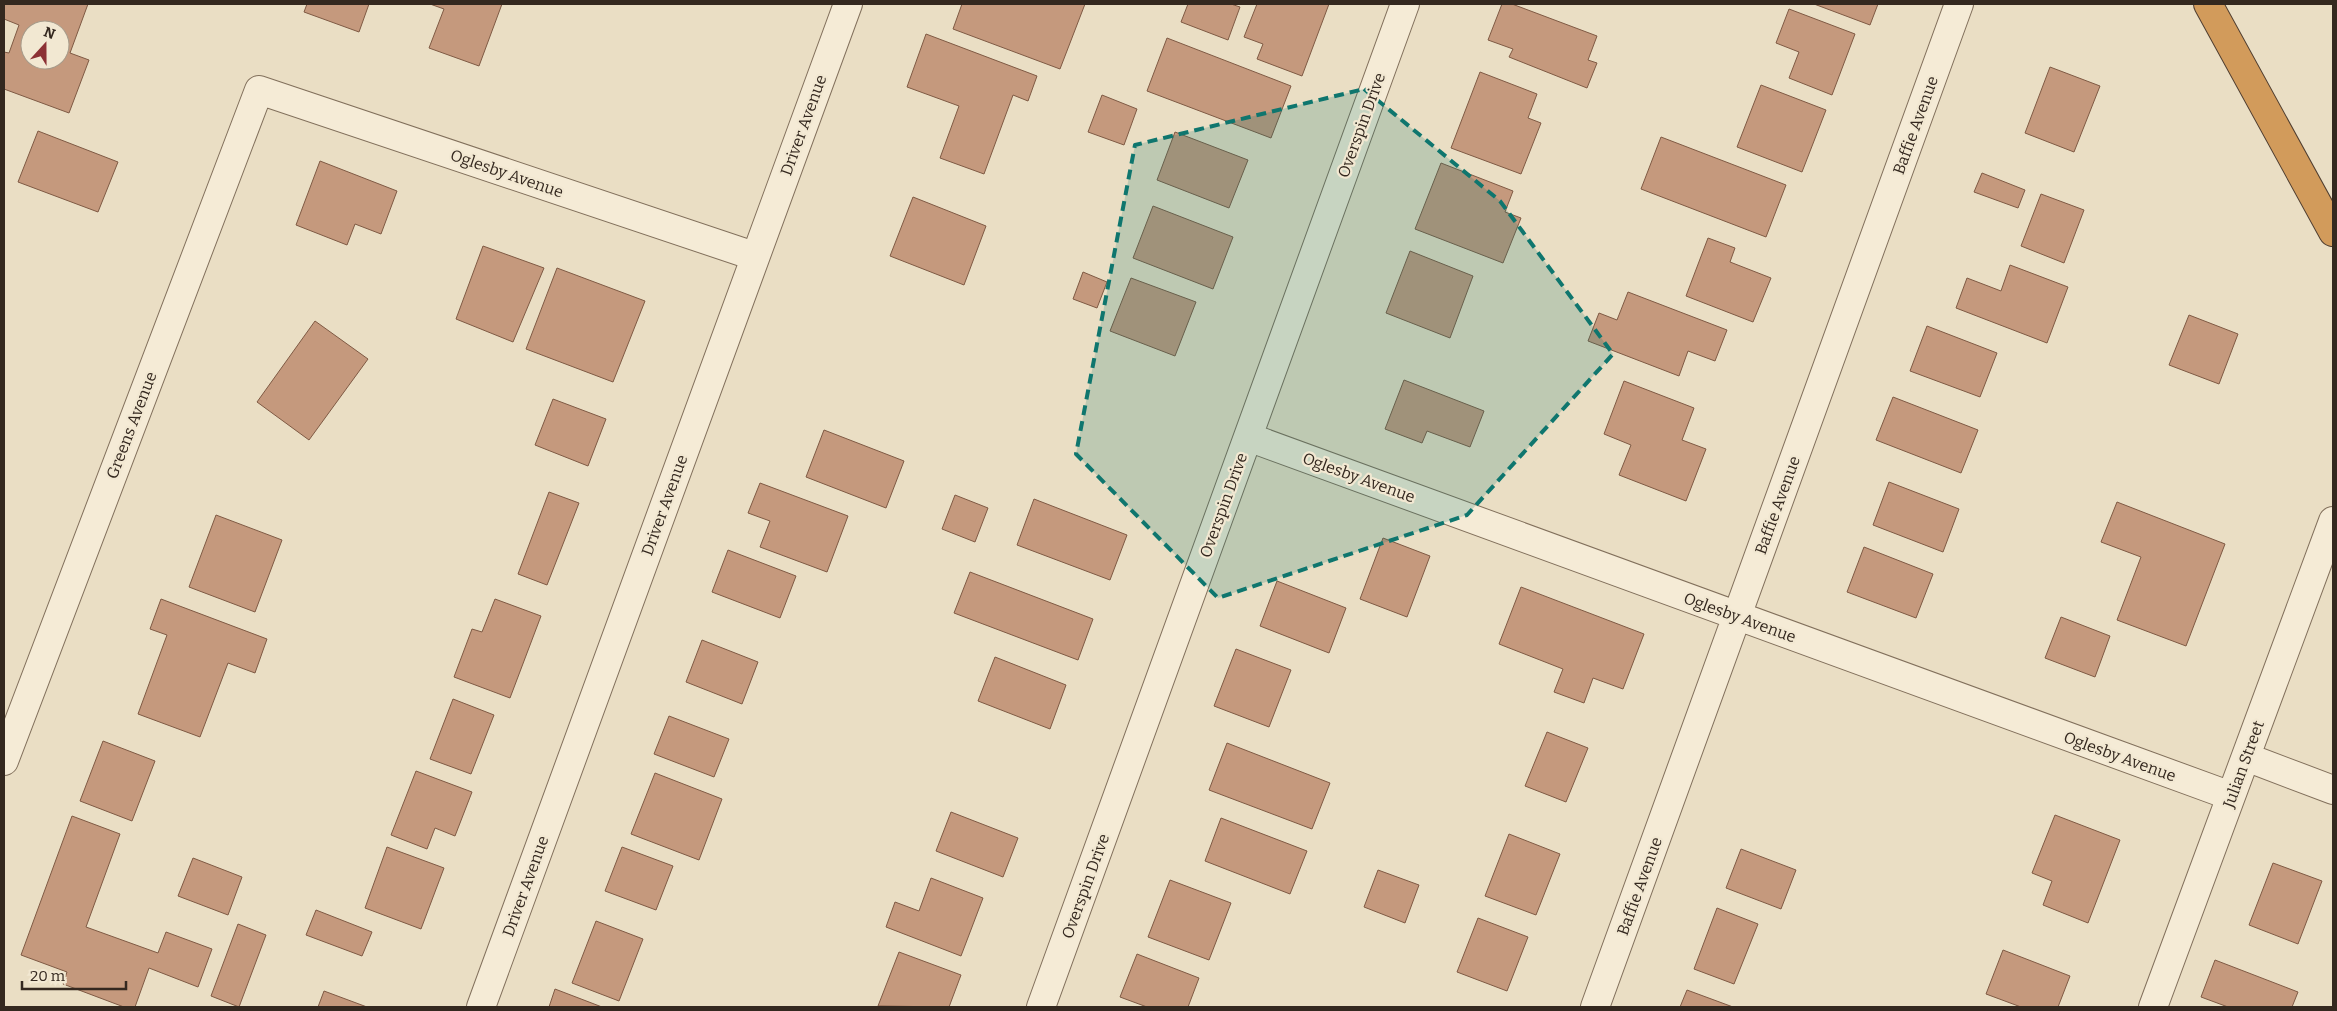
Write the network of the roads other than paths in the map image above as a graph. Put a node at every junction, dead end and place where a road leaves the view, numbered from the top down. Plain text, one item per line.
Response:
1 (848, 4) edge
2 (1405, 4) edge
3 (1959, 4) edge
4 (2208, 4) edge
5 (259, 90) joint
6 (2333, 232) edge
7 (754, 256) junction
8 (1248, 437) junction
9 (2333, 521) edge
10 (1737, 616) junction
11 (2246, 757) junction
12 (4, 761) edge
13 (2333, 790) edge
14 (2231, 796) junction
15 (481, 1007) edge
16 (1042, 1007) edge
17 (1596, 1007) edge
18 (2153, 1007) edge

1 - 7 street, Driver Avenue
2 - 8 street, Overspin Drive
3 - 10 street, Baffie Avenue
4 - 6 highway
5 - 7 street, Oglesby Avenue
5 - 12 street, Greens Avenue
7 - 15 street, Driver Avenue
8 - 10 street, Oglesby Avenue
8 - 16 street, Overspin Drive
9 - 11 street, Julian Street
10 - 14 street, Oglesby Avenue
10 - 17 street, Baffie Avenue
11 - 13 street
11 - 14 street, Julian Street
14 - 18 street, Julian Street

